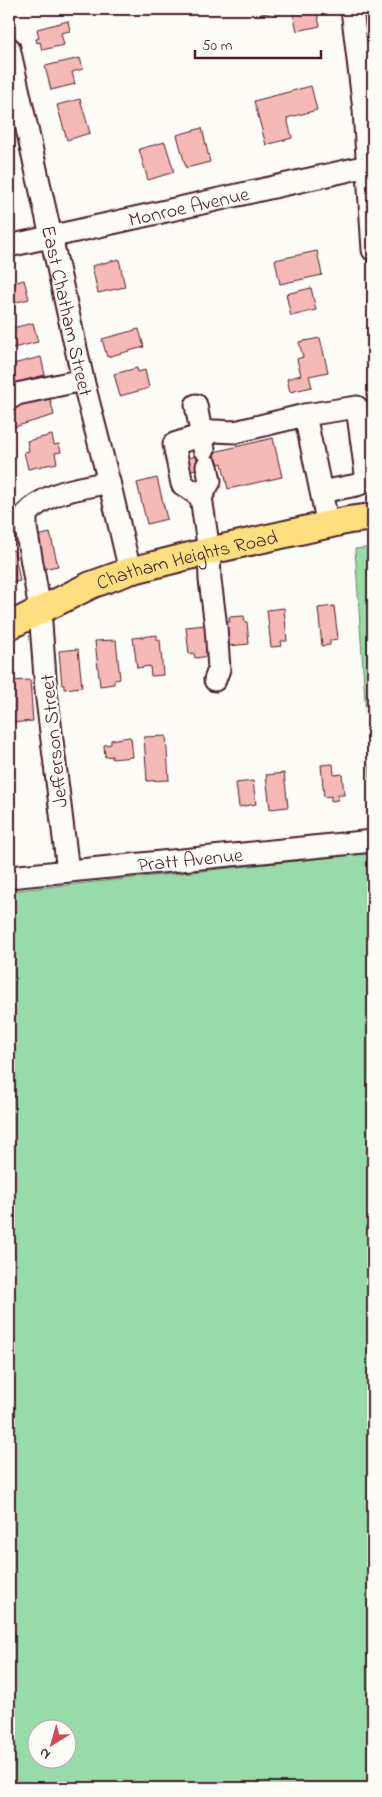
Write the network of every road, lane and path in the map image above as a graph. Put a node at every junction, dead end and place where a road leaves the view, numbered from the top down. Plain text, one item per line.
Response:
1 (352, 9) edge
2 (9, 48) edge
3 (368, 166) junction
4 (51, 236) junction
5 (9, 246) edge
6 (373, 250) edge
7 (83, 380) junction
8 (9, 398) edge
9 (196, 405) dead end
10 (306, 415) junction
11 (367, 429) edge
12 (204, 452) junction
13 (109, 482) junction
14 (321, 492) junction
15 (201, 497) junction
16 (373, 517) edge
17 (328, 524) junction
18 (209, 551) junction
19 (130, 571) junction
20 (40, 610) junction
21 (9, 626) edge
22 (215, 680) dead end
23 (373, 841) edge
24 (68, 871) junction
25 (9, 877) edge

1 - 3 street
2 - 4 street, East Chatham Street
3 - 4 street, Monroe Avenue
3 - 6 street
4 - 5 street, Monroe Avenue
4 - 7 street, East Chatham Street
7 - 8 street
7 - 13 street, East Chatham Street
9 - 12 street
10 - 11 street
10 - 12 street
10 - 14 street
11 - 14 street
12 - 15 street
12 - 15 street
13 - 19 street, East Chatham Street
13 - 20 street, Jefferson Street
14 - 17 street
15 - 18 street
16 - 17 main road, Chatham Heights Road
17 - 18 main road, Chatham Heights Road
18 - 19 main road, Chatham Heights Road
18 - 22 street
19 - 20 main road, Chatham Heights Road
20 - 21 main road, Chatham Heights Road
20 - 24 street, Jefferson Street
23 - 24 street, Pratt Avenue
24 - 25 street, Pratt Avenue

